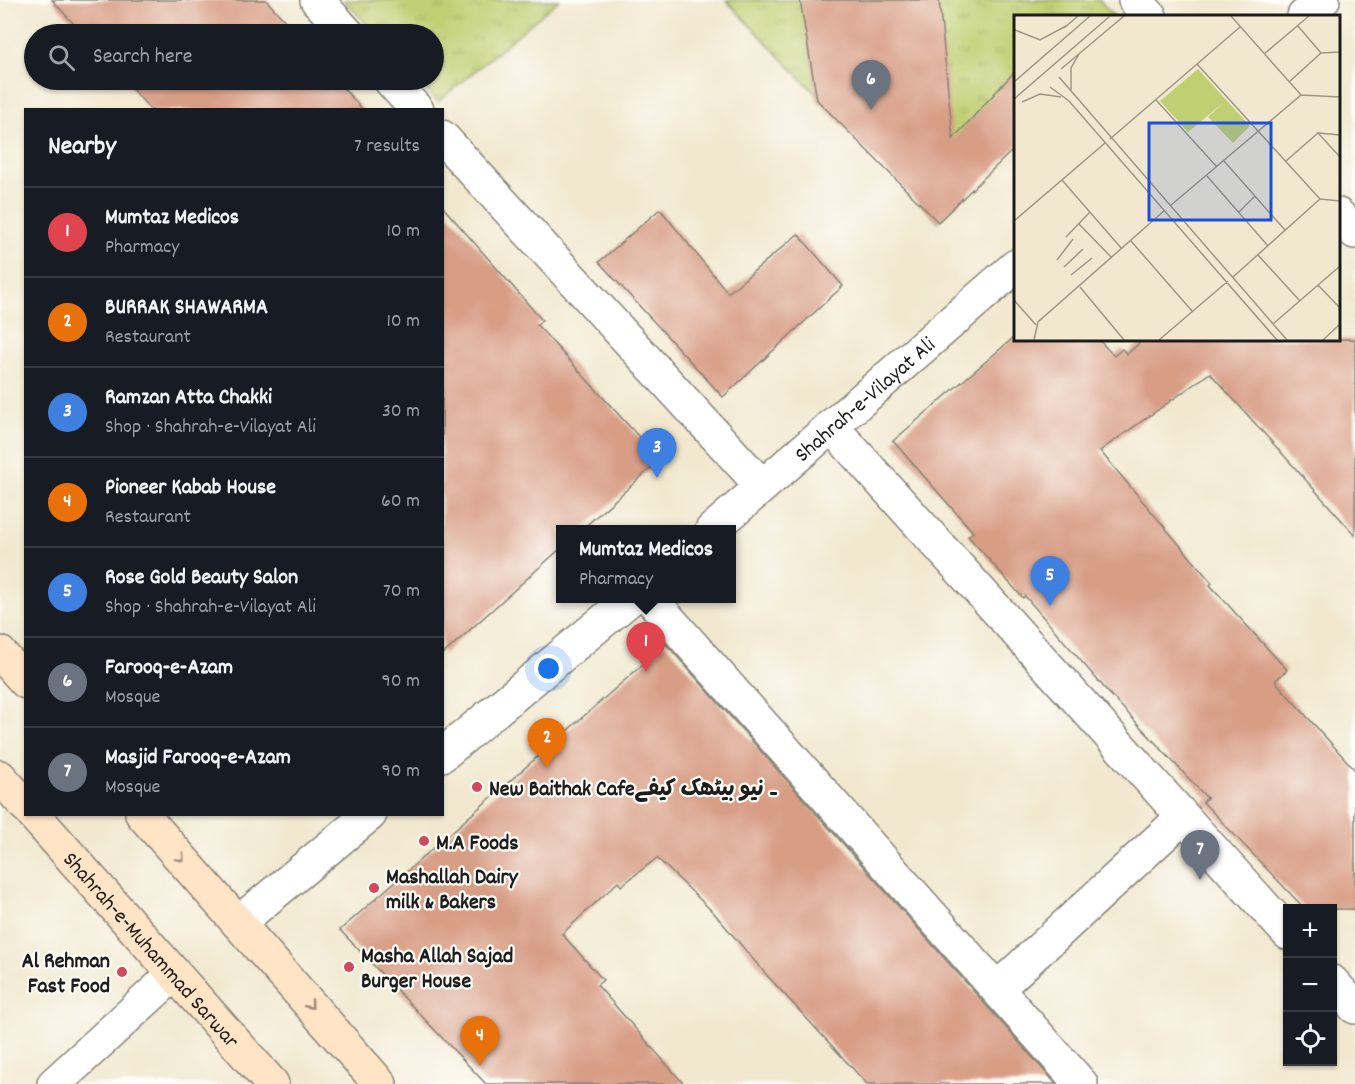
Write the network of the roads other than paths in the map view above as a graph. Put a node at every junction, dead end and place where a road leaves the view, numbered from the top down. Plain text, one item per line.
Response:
1 (317, 0) edge
2 (1135, 0) edge
3 (1323, 0) edge
4 (1149, 15) edge
5 (1305, 15) edge
6 (339, 24) edge
7 (399, 90) edge
8 (415, 108) edge
9 (444, 139) edge
10 (1340, 217) edge
11 (1355, 232) edge
12 (1014, 268) edge
13 (831, 426) junction
14 (762, 486) junction
15 (718, 525) edge
16 (626, 603) edge
17 (654, 603) edge
18 (0, 653) edge
19 (24, 680) edge
20 (444, 753) edge
21 (0, 777) edge
22 (24, 804) edge
23 (35, 816) edge
24 (144, 816) edge
25 (368, 816) edge
26 (1182, 818) junction
27 (238, 923) junction
28 (1283, 929) edge
29 (174, 974) junction
30 (1337, 987) edge
31 (998, 988) junction
32 (1355, 1007) edge
33 (54, 1084) edge
34 (272, 1084) edge
35 (380, 1084) edge
36 (1082, 1084) edge

1 - 6 street
2 - 4 street
3 - 5 street
7 - 8 street
9 - 14 street
10 - 11 street
12 - 13 street, Shahrah-e-Vilayat Ali
13 - 14 street, Shahrah-e-Vilayat Ali
13 - 26 street
14 - 15 street, Shahrah-e-Vilayat Ali
16 - 20 street
17 - 31 street
18 - 19 main road
21 - 22 main road
23 - 29 main road, Shahrah-e-Muhammad Sarwar
24 -> 27 main road
25 - 27 street
26 - 28 street
26 - 31 street
27 -> 35 main road
29 - 33 street
29 - 34 main road, Shahrah-e-Muhammad Sarwar
30 - 32 street
31 - 36 street

